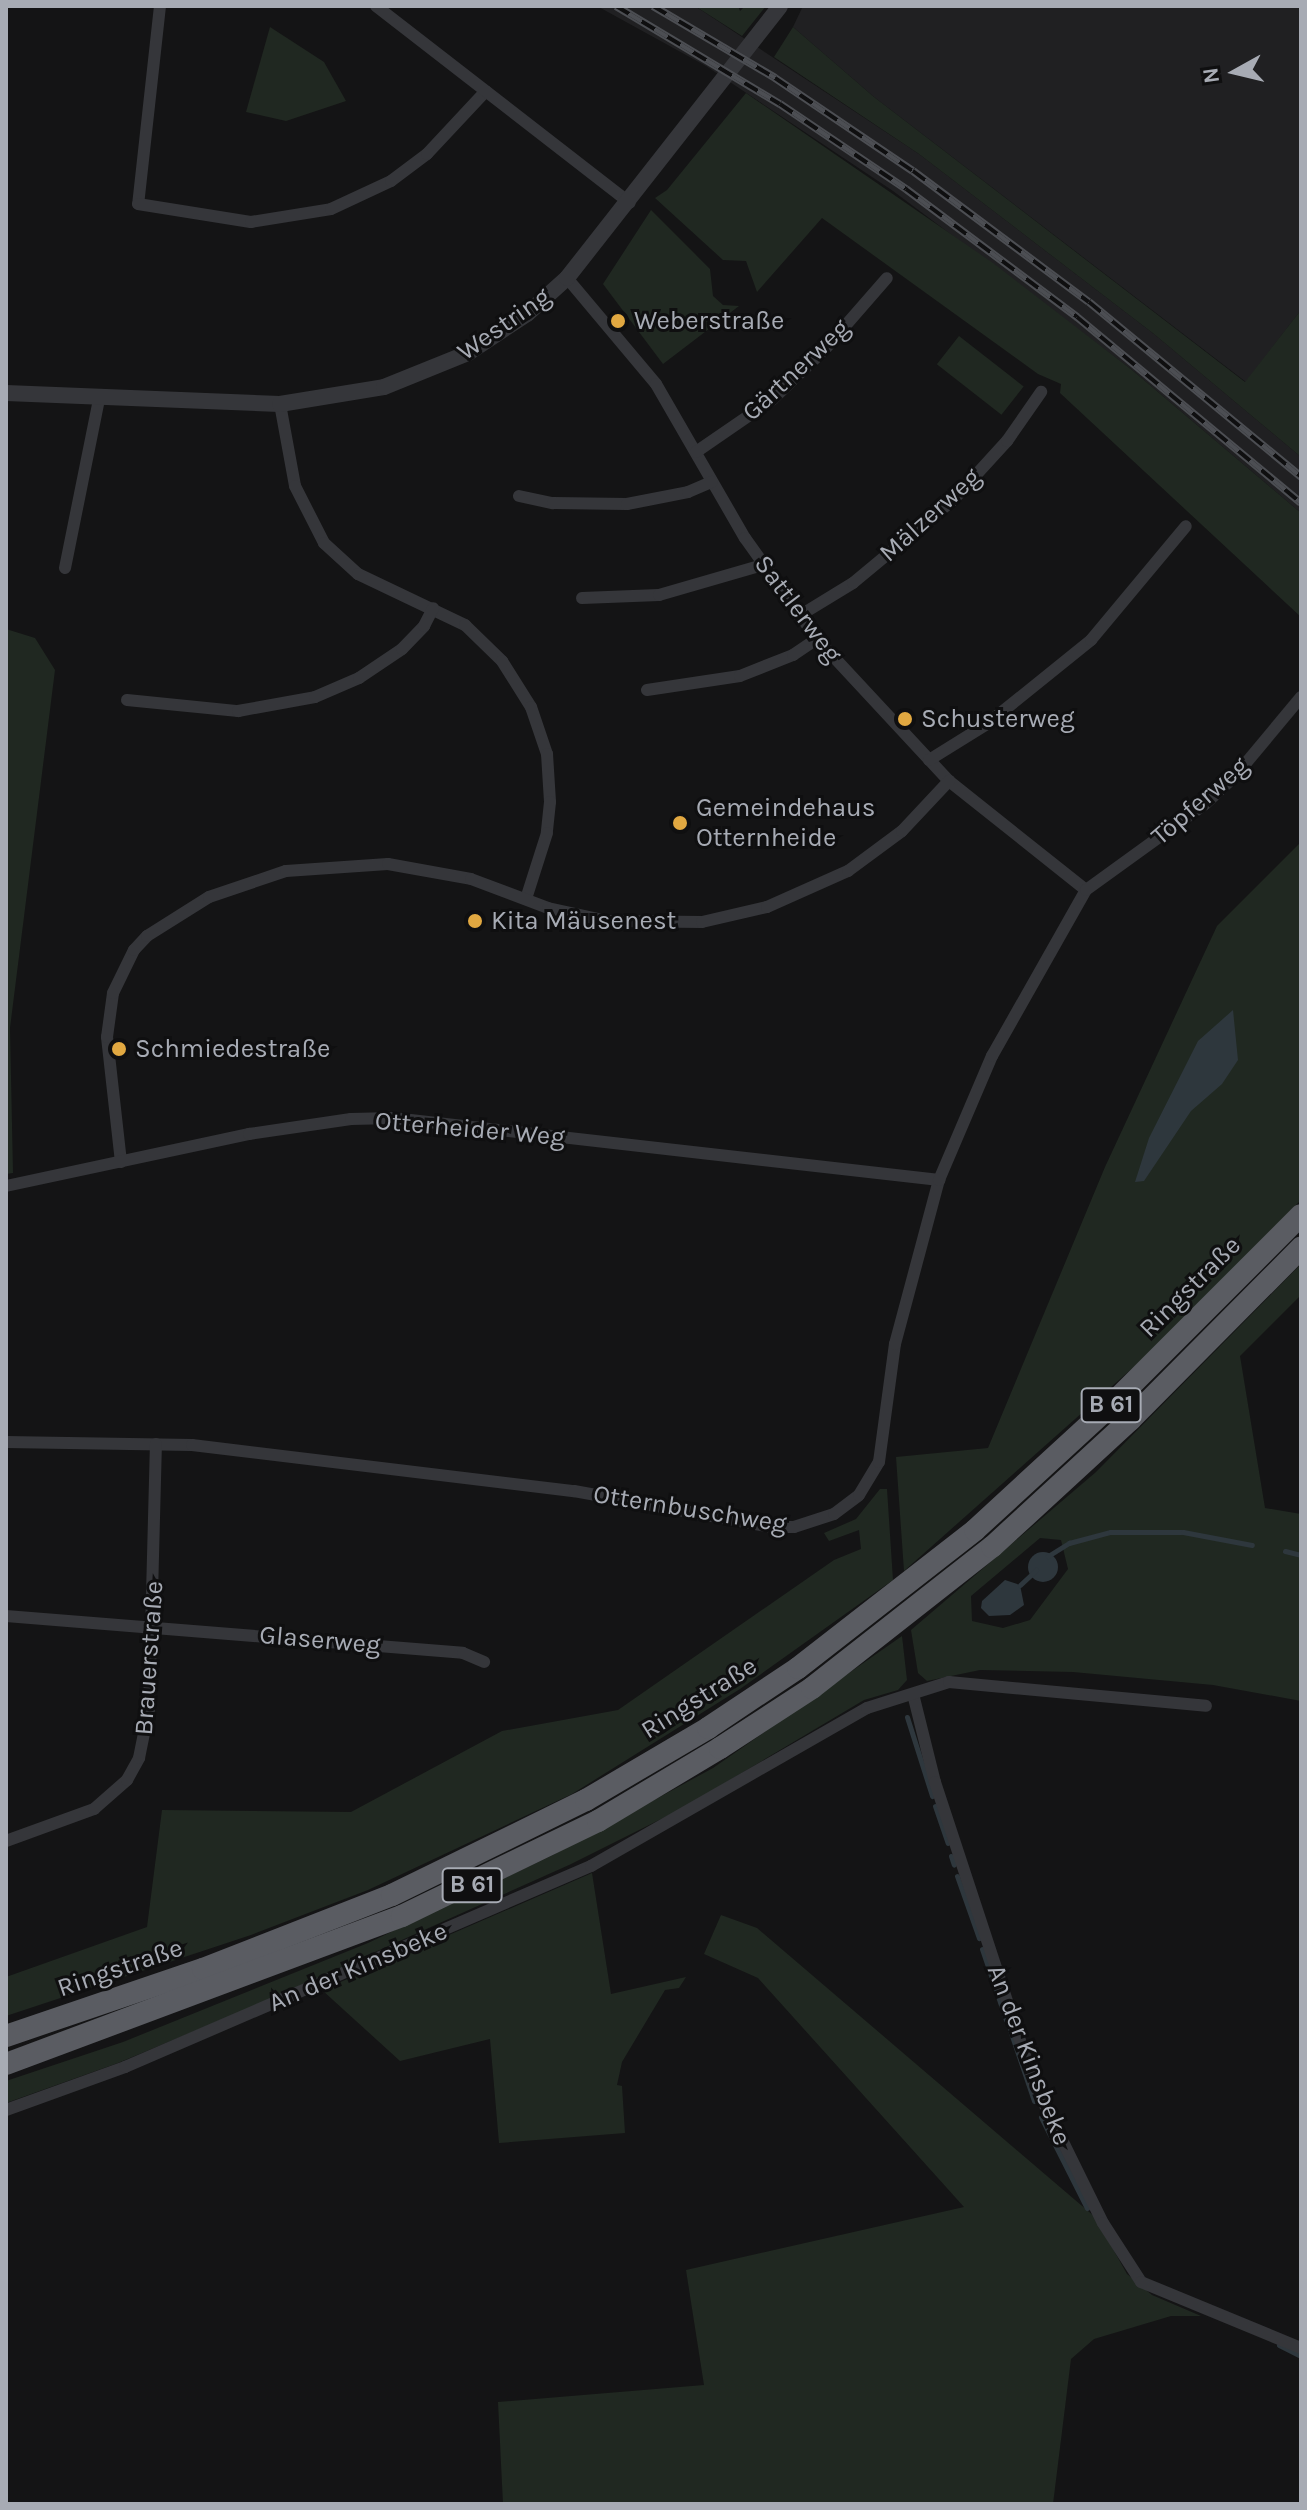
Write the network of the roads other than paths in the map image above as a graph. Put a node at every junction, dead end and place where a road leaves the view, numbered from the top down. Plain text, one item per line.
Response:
1 (160, 6) edge
2 (376, 6) edge
3 (780, 6) edge
4 (486, 91) junction
5 (630, 203) junction
6 (567, 278) junction
7 (887, 278) dead end
8 (1041, 392) dead end
9 (7, 393) edge
10 (99, 399) junction
11 (280, 404) junction
12 (696, 452) junction
13 (712, 482) junction
14 (519, 496) dead end
15 (1186, 526) dead end
16 (762, 565) junction
17 (65, 568) dead end
18 (582, 598) dead end
19 (433, 608) junction
20 (799, 616) junction
21 (817, 639) junction
22 (647, 690) dead end
23 (1301, 697) edge
24 (127, 700) dead end
25 (929, 760) junction
26 (949, 781) junction
27 (1086, 890) junction
28 (526, 899) junction
29 (121, 1162) junction
30 (939, 1180) junction
31 (6, 1186) edge
32 (1301, 1215) edge
33 (1301, 1248) edge
34 (6, 1442) edge
35 (156, 1444) junction
36 (6, 1616) edge
37 (153, 1627) junction
38 (484, 1662) dead end
39 (913, 1694) junction
40 (1206, 1706) dead end
41 (6, 1841) edge
42 (6, 2036) edge
43 (6, 2064) edge
44 (6, 2110) edge
45 (1301, 2348) edge

1 - 4 street
2 - 4 street
3 - 5 street, Westring
4 - 5 street
5 - 6 street, Westring
6 - 11 street, Westring
6 - 12 street, Sattlerweg
7 - 12 street, Gärtnerweg
8 - 20 street, Mälzerweg
9 - 10 street, Westring
10 - 11 street, Westring
10 - 17 street
11 - 19 street
12 - 13 street, Sattlerweg
13 - 14 street
13 - 16 street, Sattlerweg
15 - 25 street
16 - 18 street
16 - 20 street, Sattlerweg
19 - 24 street
19 - 28 street
20 - 21 street, Sattlerweg
21 - 22 street
21 - 25 street, Sattlerweg
23 - 27 street, Töpferweg
25 - 26 street, Sattlerweg
26 - 27 street, Sattlerweg
26 - 28 street
27 - 30 street, Otternbuschweg
28 - 29 street
29 - 30 street, Otterheider Weg
29 - 31 street, Otterheider Weg
30 - 35 street, Otternbuschweg
32 - 42 highway, Ringstraße / B 61
33 - 43 highway, Ringstraße / B 61
34 - 35 street, Otternbuschweg
35 - 37 street, Brauerstraße
36 - 37 street, Glaserweg
37 - 38 street, Glaserweg
37 - 41 street, Brauerstraße
39 - 40 street, An der Kinsbeke
39 - 44 street, An der Kinsbeke
39 - 45 street, An der Kinsbeke

